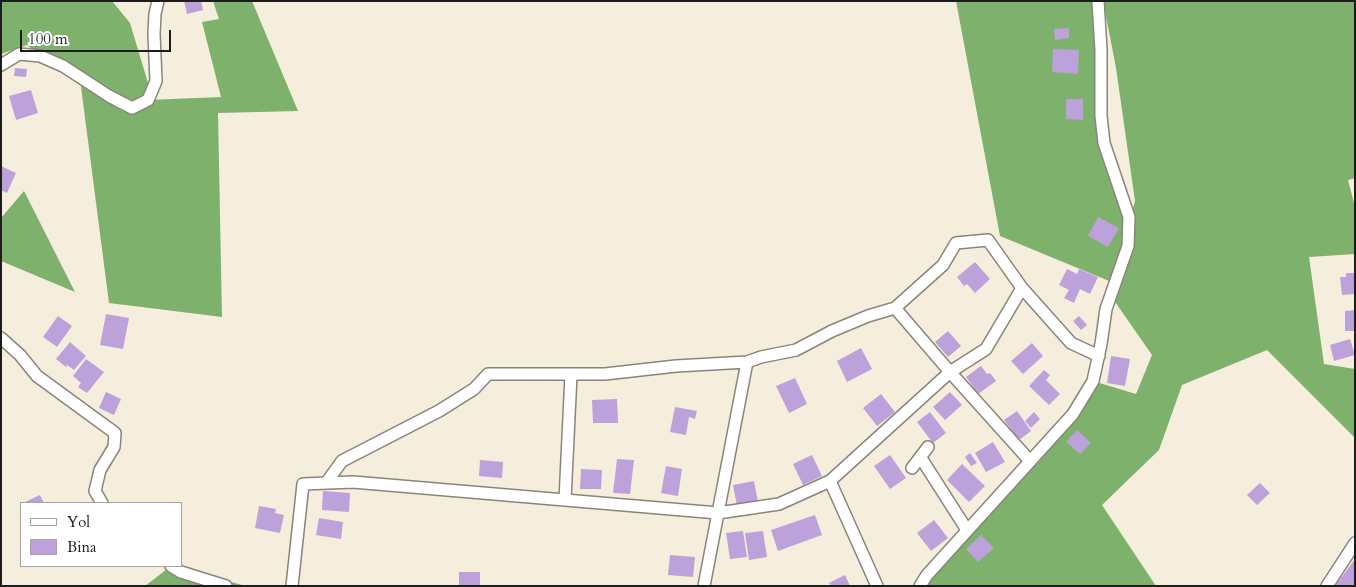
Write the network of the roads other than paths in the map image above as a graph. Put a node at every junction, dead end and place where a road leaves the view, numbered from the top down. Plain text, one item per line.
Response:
1 (158, 1) edge
2 (1098, 1) edge
3 (3, 64) edge
4 (1022, 288) junction
5 (895, 308) junction
6 (1, 338) edge
7 (1099, 356) junction
8 (747, 362) junction
9 (950, 372) junction
10 (571, 375) junction
11 (928, 447) dead end
12 (921, 458) junction
13 (1030, 461) junction
14 (912, 468) dead end
15 (830, 481) junction
16 (326, 483) junction
17 (565, 500) junction
18 (101, 502) edge
19 (718, 514) junction
20 (968, 530) junction
21 (1355, 543) edge
22 (173, 567) edge
23 (226, 586) edge
24 (292, 586) edge
25 (704, 586) edge
26 (877, 586) edge
27 (920, 586) edge
28 (1327, 586) edge

1 - 3 street
2 - 7 street
4 - 5 street
4 - 7 street
4 - 9 street
5 - 8 street
5 - 9 street
6 - 18 street
7 - 13 street
8 - 10 street
8 - 19 street
9 - 13 street
9 - 15 street
10 - 16 street
10 - 17 street
11 - 12 street
12 - 14 street
12 - 20 street
13 - 20 street
15 - 19 street
15 - 26 street
16 - 17 street
16 - 24 street
17 - 19 street
19 - 25 street
20 - 27 street
21 - 28 street
22 - 23 street

